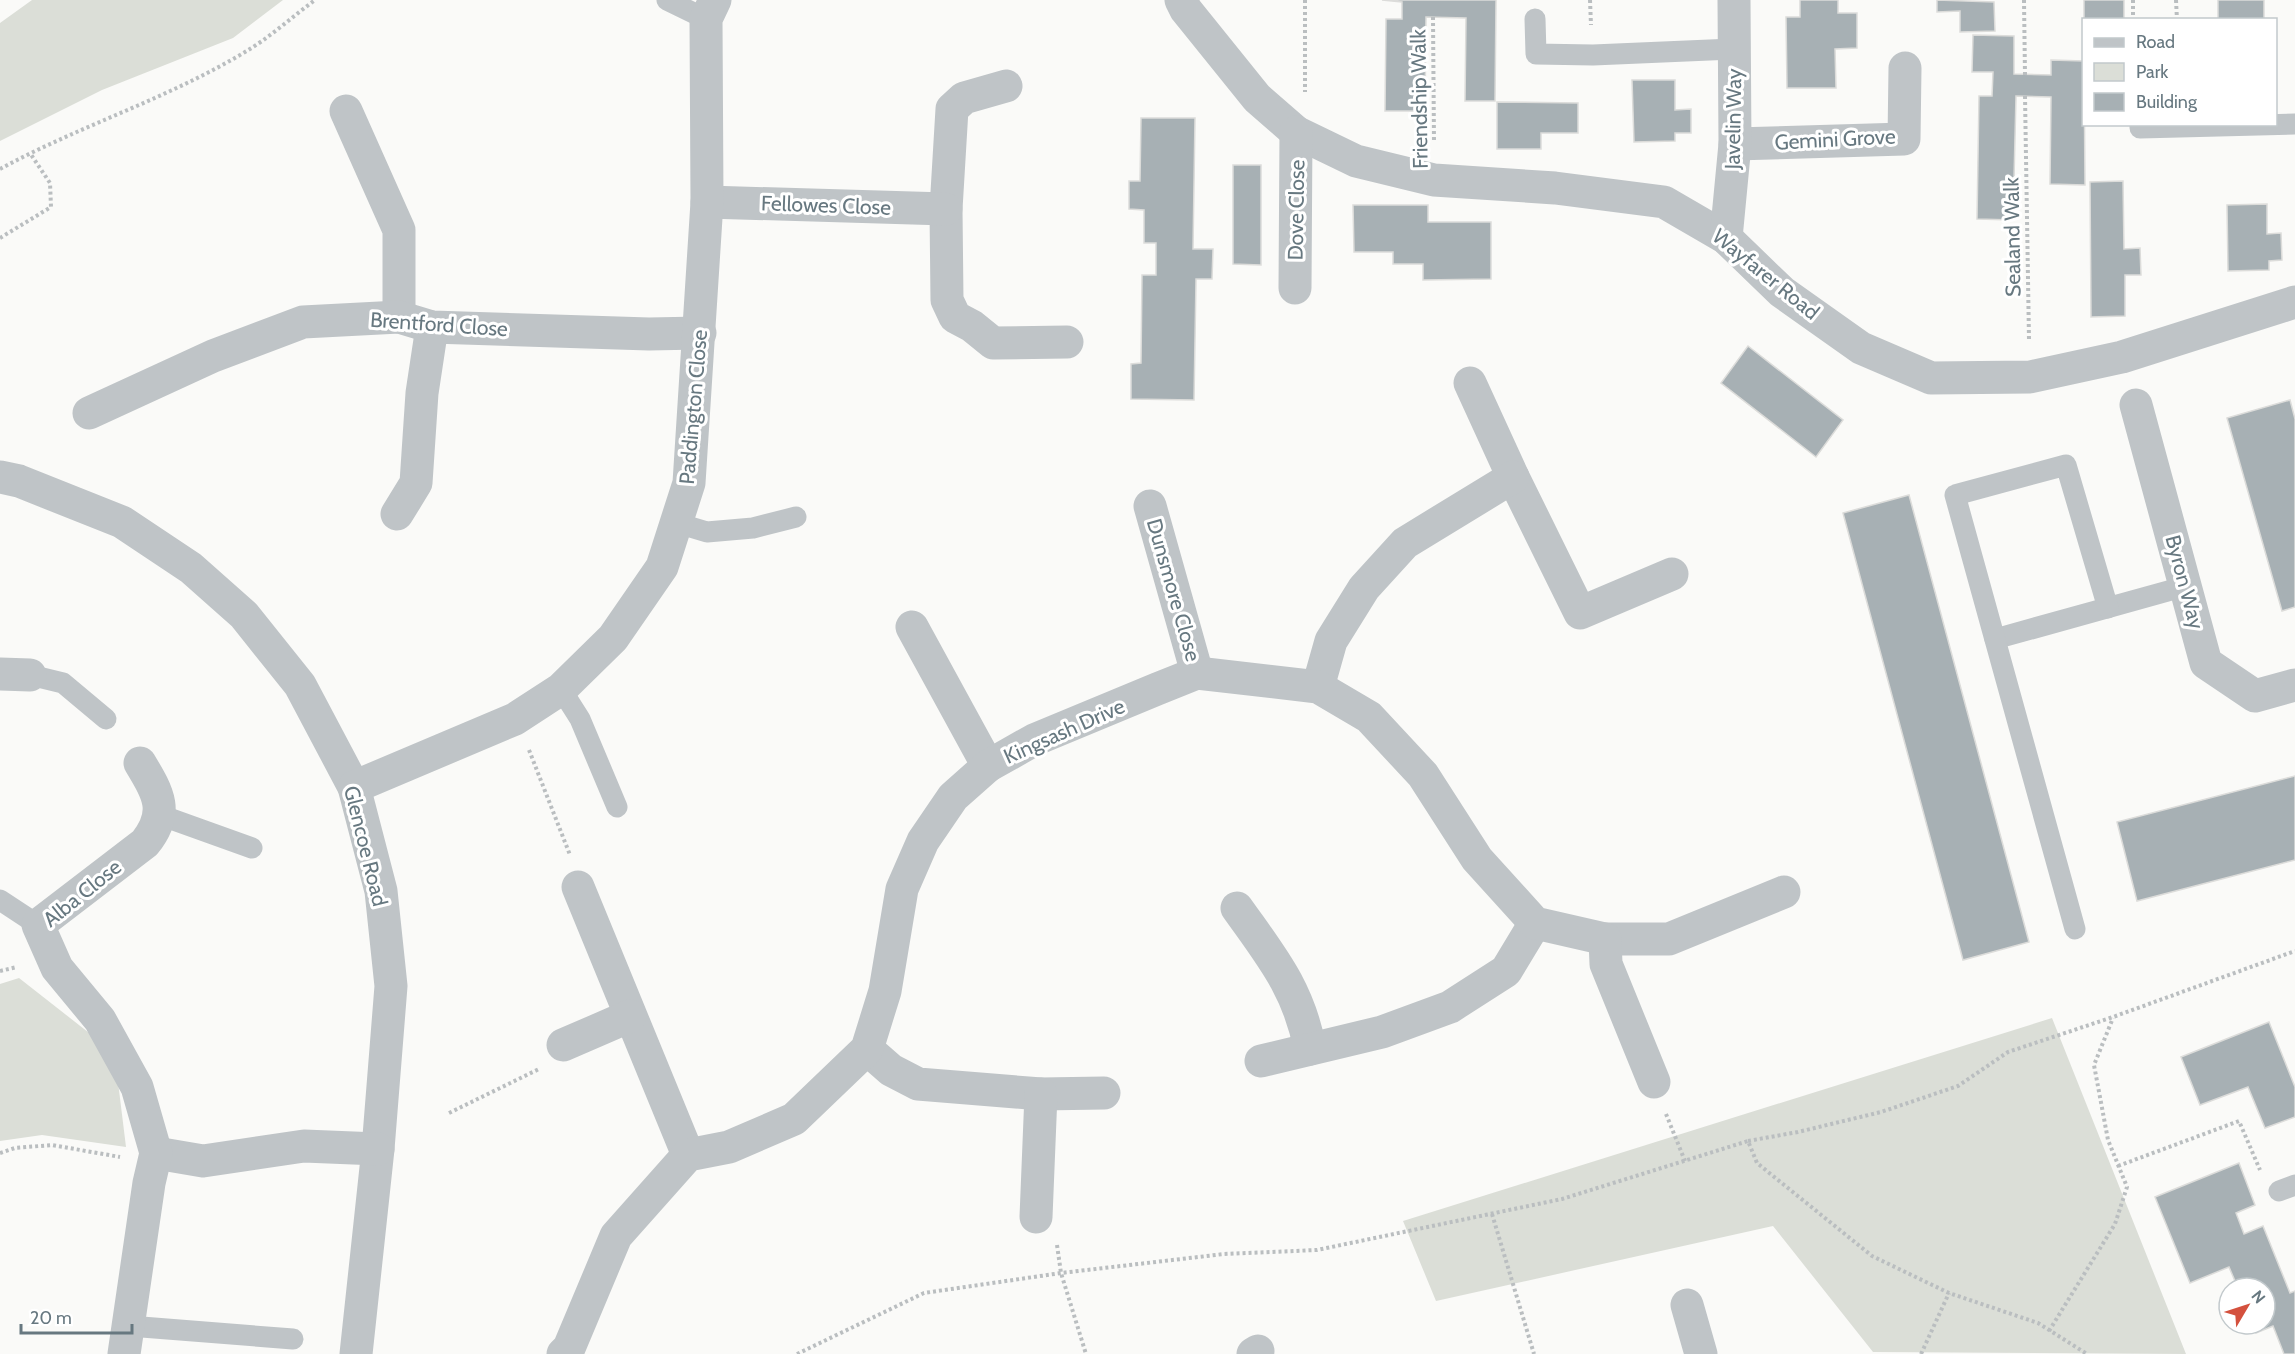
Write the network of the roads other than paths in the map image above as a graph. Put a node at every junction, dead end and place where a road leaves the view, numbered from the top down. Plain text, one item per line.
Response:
1 (667, 0) edge
2 (1181, 0) edge
3 (1734, 0) edge
4 (710, 9) edge
5 (1535, 19) dead end
6 (1733, 49) junction
7 (1905, 68) dead end
8 (1006, 86) dead end
9 (346, 111) dead end
10 (2277, 124) edge
11 (2295, 124) edge
12 (2140, 126) edge
13 (2218, 126) edge
14 (1301, 134) junction
15 (1735, 144) junction
16 (706, 202) junction
17 (946, 209) junction
18 (1726, 238) junction
19 (1295, 288) dead end
20 (2295, 302) edge
21 (399, 317) junction
22 (432, 327) junction
23 (700, 333) junction
24 (1067, 342) dead end
25 (1470, 383) dead end
26 (2136, 405) dead end
27 (89, 412) dead end
28 (0, 477) edge
29 (1513, 477) junction
30 (1150, 506) dead end
31 (397, 514) dead end
32 (796, 517) dead end
33 (677, 523) junction
34 (1672, 574) dead end
35 (2186, 586) junction
36 (2108, 608) junction
37 (912, 627) dead end
38 (1995, 639) junction
39 (1197, 673) junction
40 (15, 675) edge
41 (2295, 686) edge
42 (1318, 687) junction
43 (561, 689) junction
44 (106, 719) dead end
45 (140, 763) dead end
46 (987, 766) junction
47 (354, 787) junction
48 (617, 807) dead end
49 (160, 815) junction
50 (252, 848) dead end
51 (578, 887) road end
52 (1784, 892) dead end
53 (0, 900) edge
54 (1237, 908) dead end
55 (1535, 923) junction
56 (38, 926) junction
57 (2075, 929) dead end
58 (1605, 939) junction
59 (630, 1016) junction
60 (564, 1045) road end
61 (867, 1049) junction
62 (1310, 1049) junction
63 (1261, 1060) dead end
64 (1654, 1082) road end
65 (1104, 1093) dead end
66 (1041, 1094) junction
67 (378, 1149) junction
68 (156, 1153) junction
69 (688, 1155) junction
70 (1036, 1217) road end
71 (1687, 1305) dead end
72 (292, 1339) dead end
73 (126, 1340) edge
74 (356, 1354) edge
75 (563, 1354) edge
76 (1701, 1354) edge

1 - 4 lane
2 - 14 street, Wayfarer Road
3 - 6 street, Javelin Way
4 - 16 street, Paddington Close
5 - 6 lane
6 - 15 street, Javelin Way
7 - 15 street, Gemini Grove
8 - 17 street
9 - 21 street
10 - 11 lane
12 - 13 lane
14 - 18 street, Wayfarer Road
14 - 19 street, Dove Close
15 - 18 street, Javelin Way
16 - 17 street, Fellowes Close
16 - 23 street, Paddington Close
17 - 24 street
18 - 20 street, Wayfarer Road
21 - 22 street, Brentford Close
21 - 27 street, Brentford Close
22 - 23 street, Brentford Close
22 - 31 street
23 - 33 street, Paddington Close
25 - 29 street
26 - 35 street, Byron Way
28 - 47 street, Glencoe Road
29 - 34 street
29 - 42 street
30 - 39 street, Dunsmore Close
32 - 33 lane
33 - 43 street, Paddington Close
35 - 36 lane
35 - 41 street, Byron Way
36 - 38 lane
36 - 38 lane
37 - 46 street
38 - 57 lane
39 - 42 street, Kingsash Drive
39 - 46 street, Kingsash Drive
40 - 44 lane
42 - 55 street, Kingsash Drive
43 - 47 street, Paddington Close
43 - 48 lane
45 - 49 street
46 - 61 street, Kingsash Drive
47 - 67 street, Glencoe Road
49 - 50 lane
49 - 56 street, Alba Close
51 - 59 street
52 - 58 street
53 - 56 lane
54 - 62 street
55 - 58 street
55 - 62 street
56 - 68 street, Alba Close
58 - 64 street
59 - 60 street
59 - 69 street
61 - 66 street
61 - 69 street, Kingsash Drive
62 - 63 street
65 - 66 street
66 - 70 street
67 - 68 street
67 - 74 street, Glencoe Road
68 - 73 street
69 - 75 street
71 - 76 street
72 - 73 lane

